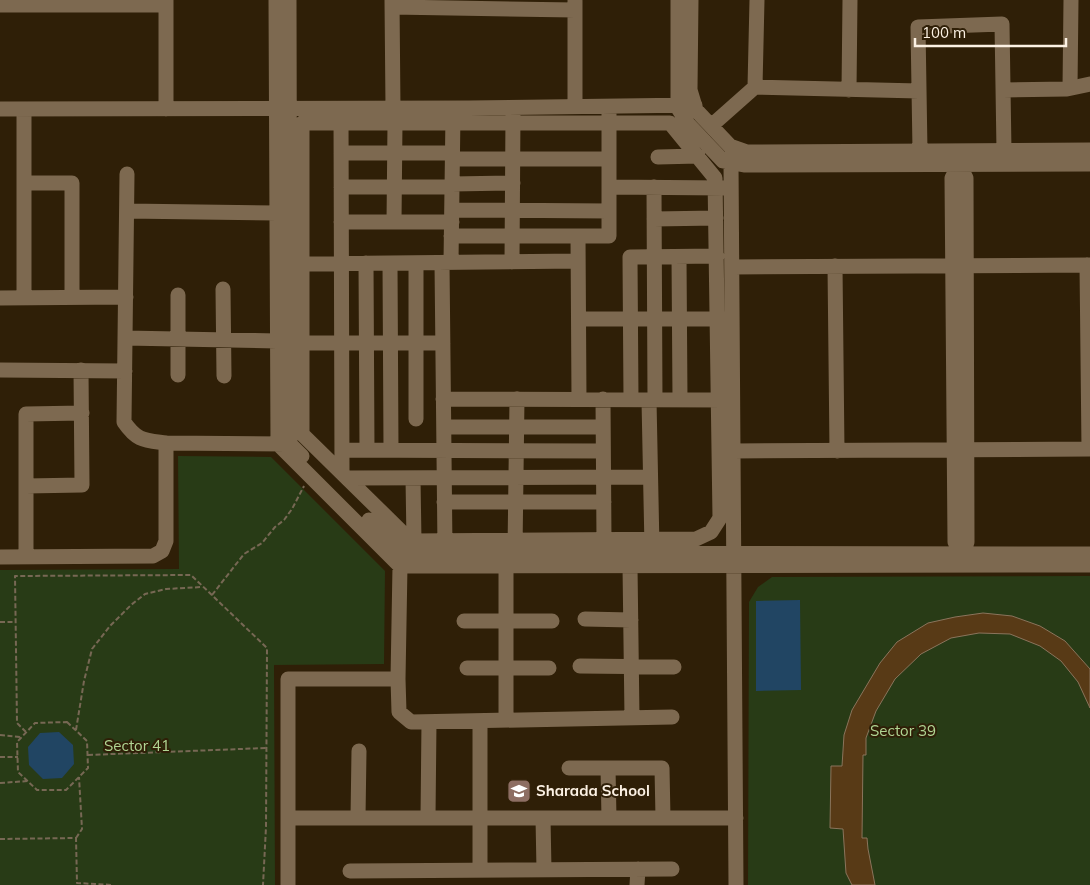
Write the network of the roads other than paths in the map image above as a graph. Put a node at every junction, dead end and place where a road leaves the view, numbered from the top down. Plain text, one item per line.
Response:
1 (276, 0) edge
2 (289, 0) edge
3 (678, 0) edge
4 (691, 0) edge
5 (757, 0) edge
6 (850, 0) edge
7 (1071, 0) edge
8 (166, 2) edge
9 (392, 4) edge
10 (0, 5) edge
11 (575, 5) edge
12 (1090, 84) edge
13 (755, 87) junction
14 (1070, 88) junction
15 (849, 90) junction
16 (1003, 90) junction
17 (919, 91) junction
18 (678, 105) junction
19 (695, 105) junction
20 (608, 106) junction
21 (575, 107) junction
22 (24, 108) junction
23 (166, 108) junction
24 (283, 108) junction
25 (514, 108) junction
26 (0, 109) edge
27 (341, 116) junction
28 (394, 116) junction
29 (453, 116) junction
30 (513, 123) junction
31 (609, 123) junction
32 (710, 126) junction
33 (1090, 150) edge
34 (920, 151) junction
35 (1004, 151) junction
36 (341, 153) junction
37 (395, 153) junction
38 (732, 155) junction
39 (452, 156) junction
40 (698, 156) junction
41 (658, 157) dead end
42 (513, 159) junction
43 (609, 159) junction
44 (959, 164) junction
45 (1090, 164) edge
46 (127, 174) dead end
47 (24, 183) junction
48 (513, 183) junction
49 (452, 185) junction
50 (341, 187) junction
51 (394, 187) junction
52 (609, 187) junction
53 (654, 187) junction
54 (716, 188) junction
55 (731, 188) junction
56 (513, 210) junction
57 (126, 211) junction
58 (609, 211) junction
59 (277, 213) junction
60 (716, 218) junction
61 (654, 219) junction
62 (341, 222) junction
63 (394, 222) junction
64 (452, 223) junction
65 (512, 236) junction
66 (578, 236) junction
67 (679, 256) junction
68 (717, 256) junction
69 (654, 257) junction
70 (578, 261) junction
71 (447, 262) junction
72 (512, 262) junction
73 (366, 263) junction
74 (390, 263) junction
75 (416, 263) junction
76 (296, 264) junction
77 (341, 264) junction
78 (960, 265) junction
79 (1088, 265) edge
80 (835, 266) junction
81 (732, 267) junction
82 (223, 289) dead end
83 (178, 295) dead end
84 (72, 297) junction
85 (126, 297) junction
86 (0, 298) edge
87 (24, 298) junction
88 (579, 319) junction
89 (630, 319) junction
90 (654, 319) junction
91 (679, 319) junction
92 (725, 319) junction
93 (125, 338) junction
94 (178, 339) junction
95 (224, 340) junction
96 (290, 342) junction
97 (341, 343) junction
98 (366, 343) junction
99 (391, 343) junction
100 (416, 343) junction
101 (443, 343) junction
102 (0, 370) edge
103 (81, 370) junction
104 (125, 370) junction
105 (178, 375) dead end
106 (224, 376) dead end
107 (443, 399) junction
108 (517, 399) junction
109 (579, 399) junction
110 (603, 399) junction
111 (631, 400) junction
112 (652, 400) junction
113 (680, 400) junction
114 (726, 400) junction
115 (82, 414) junction
116 (416, 420) dead end
117 (444, 427) junction
118 (517, 427) junction
119 (603, 427) junction
120 (166, 443) junction
121 (284, 444) junction
122 (1089, 449) edge
123 (342, 450) junction
124 (367, 450) junction
125 (391, 450) junction
126 (444, 450) junction
127 (961, 450) junction
128 (516, 451) junction
129 (604, 451) junction
130 (733, 451) junction
131 (837, 451) junction
132 (344, 475) junction
133 (604, 477) junction
134 (650, 477) junction
135 (413, 478) junction
136 (444, 478) junction
137 (516, 478) junction
138 (26, 486) junction
139 (444, 502) junction
140 (516, 502) junction
141 (604, 502) junction
142 (604, 540) junction
143 (414, 541) junction
144 (445, 547) junction
145 (652, 547) junction
146 (512, 553) junction
147 (962, 554) junction
148 (1090, 554) edge
149 (0, 557) edge
150 (26, 557) junction
151 (402, 559) junction
152 (734, 560) junction
153 (1090, 565) edge
154 (630, 566) junction
155 (585, 620) dead end
156 (631, 620) junction
157 (464, 621) dead end
158 (506, 621) junction
159 (552, 621) dead end
160 (580, 666) dead end
161 (632, 666) junction
162 (674, 667) dead end
163 (467, 668) dead end
164 (506, 668) junction
165 (549, 668) dead end
166 (398, 679) junction
167 (672, 717) dead end
168 (632, 718) junction
169 (506, 720) junction
170 (480, 721) junction
171 (429, 722) junction
172 (360, 751) dead end
173 (569, 768) dead end
174 (608, 768) junction
175 (288, 818) junction
176 (358, 818) junction
177 (428, 818) junction
178 (480, 818) junction
179 (543, 818) junction
180 (609, 818) junction
181 (664, 818) junction
182 (736, 818) junction
183 (672, 869) dead end
184 (480, 870) junction
185 (544, 870) junction
186 (638, 870) junction
187 (350, 871) dead end
188 (395, 878) edge
189 (524, 878) edge
190 (288, 885) edge
191 (637, 885) edge
192 (736, 885) edge

1 - 24 street
2 - 24 street
3 - 18 street
4 - 19 street
5 - 13 street
6 - 15 street
7 - 14 street
8 - 10 street
8 - 23 street
9 - 11 street
9 - 28 street
11 - 21 street
12 - 14 street
13 - 15 street
13 - 32 street
14 - 16 street
15 - 17 street
16 - 17 street
16 - 35 street
17 - 34 street
18 - 19 street
18 - 20 street
18 - 38 street
19 - 32 street
20 - 21 street
20 - 31 street
21 - 25 street
22 - 23 street
22 - 26 street
22 - 47 street
23 - 24 street
24 - 27 street
24 - 59 street
24 - 76 street
25 - 29 street
25 - 30 street
27 - 28 street
27 - 36 street
27 - 76 street
28 - 29 street
28 - 37 street
29 - 30 street
29 - 39 street
30 - 31 street
30 - 42 street
31 - 40 street
31 - 43 street
32 - 38 street
33 - 35 street
34 - 35 street
34 - 38 street
36 - 37 street
36 - 50 street
37 - 39 street
37 - 51 street
38 - 44 street
38 - 55 street
39 - 42 street
39 - 49 street
40 - 41 street
40 - 54 street
42 - 43 street
42 - 48 street
43 - 52 street
44 - 45 street
44 - 78 street
46 - 57 street
47 - 84 street
47 - 87 street
48 - 49 street
48 - 56 street
49 - 51 street
49 - 64 street
50 - 51 street
50 - 62 street
51 - 63 street
52 - 53 street
52 - 58 street
53 - 54 street
53 - 61 street
54 - 55 street
54 - 60 street
55 - 81 street
56 - 58 street
56 - 64 street
56 - 65 street
57 - 59 street
57 - 85 street
58 - 66 street
59 - 96 street
60 - 61 street
60 - 68 street
61 - 69 street
62 - 63 street
62 - 77 street
63 - 64 street
64 - 65 street
64 - 71 street
65 - 66 street
65 - 72 street
66 - 70 street
67 - 68 street
67 - 69 street
67 - 91 street
68 - 92 street
69 - 89 street
69 - 90 street
70 - 72 street
70 - 88 street
71 - 72 street
71 - 75 street
71 - 101 street
73 - 74 street
73 - 77 street
73 - 98 street
74 - 75 street
74 - 99 street
75 - 100 street
76 - 77 street
76 - 96 street
77 - 97 street
78 - 79 street
78 - 80 street
78 - 127 street
79 - 122 street
80 - 81 street
80 - 131 street
81 - 92 street
82 - 95 street
83 - 94 street
84 - 85 street
84 - 87 street
85 - 93 street
86 - 87 street
88 - 89 street
88 - 109 street
89 - 90 street
89 - 111 street
90 - 91 street
90 - 112 street
91 - 92 street
91 - 113 street
92 - 114 street
93 - 94 street
93 - 104 street
94 - 95 street
94 - 105 street
95 - 96 street
95 - 106 street
96 - 97 street
96 - 121 street
96 - 132 street
97 - 98 street
97 - 123 street
98 - 99 street
98 - 124 street
99 - 100 street
99 - 125 street
100 - 101 street
100 - 116 street
101 - 107 street
102 - 103 street
103 - 104 street
103 - 115 street
104 - 120 street
107 - 108 street
107 - 117 street
108 - 109 street
108 - 118 street
109 - 110 street
110 - 111 street
110 - 119 street
111 - 112 street
112 - 113 street
112 - 134 street
113 - 114 street
114 - 130 street
114 - 145 street
115 - 138 street
115 - 138 street
117 - 118 street
117 - 126 street
118 - 119 street
118 - 128 street
119 - 129 street
120 - 121 street
120 - 150 street
121 - 151 street
121 - 151 street
122 - 127 street
123 - 124 street
123 - 132 street
124 - 125 street
125 - 126 street
126 - 128 street
126 - 136 street
127 - 131 street
127 - 147 street
128 - 129 street
128 - 137 street
129 - 133 street
130 - 131 street
130 - 152 street
132 - 135 street
132 - 143 street
133 - 134 street
133 - 137 street
133 - 141 street
134 - 145 street
135 - 136 street
135 - 143 street
136 - 137 street
136 - 139 street
137 - 140 street
138 - 150 street
139 - 140 street
139 - 144 street
140 - 141 street
140 - 146 street
141 - 142 street
142 - 145 street
142 - 146 street
143 - 144 street
144 - 146 street
144 - 151 street
145 - 146 street
145 - 152 street
146 - 151 street
146 - 154 street
146 - 158 street
147 - 148 street
147 - 152 street
149 - 150 street
151 - 166 street
152 - 153 street
152 - 154 street
152 - 182 street
154 - 156 street
155 - 156 street
156 - 161 street
157 - 158 street
158 - 159 street
158 - 164 street
160 - 161 street
161 - 162 street
161 - 168 street
163 - 164 street
164 - 165 street
164 - 169 street
166 - 171 street
166 - 175 street
167 - 168 street
168 - 169 street
169 - 170 street
170 - 171 street
170 - 178 street
171 - 177 street
172 - 176 street
173 - 174 street
174 - 180 street
174 - 181 street
175 - 176 street
175 - 190 street
176 - 177 street
177 - 178 street
178 - 179 street
178 - 184 street
179 - 180 street
179 - 185 street
180 - 181 street
181 - 182 street
182 - 192 street
183 - 186 street
184 - 188 street
184 - 189 street
185 - 186 street
185 - 189 street
186 - 191 street
187 - 188 street

